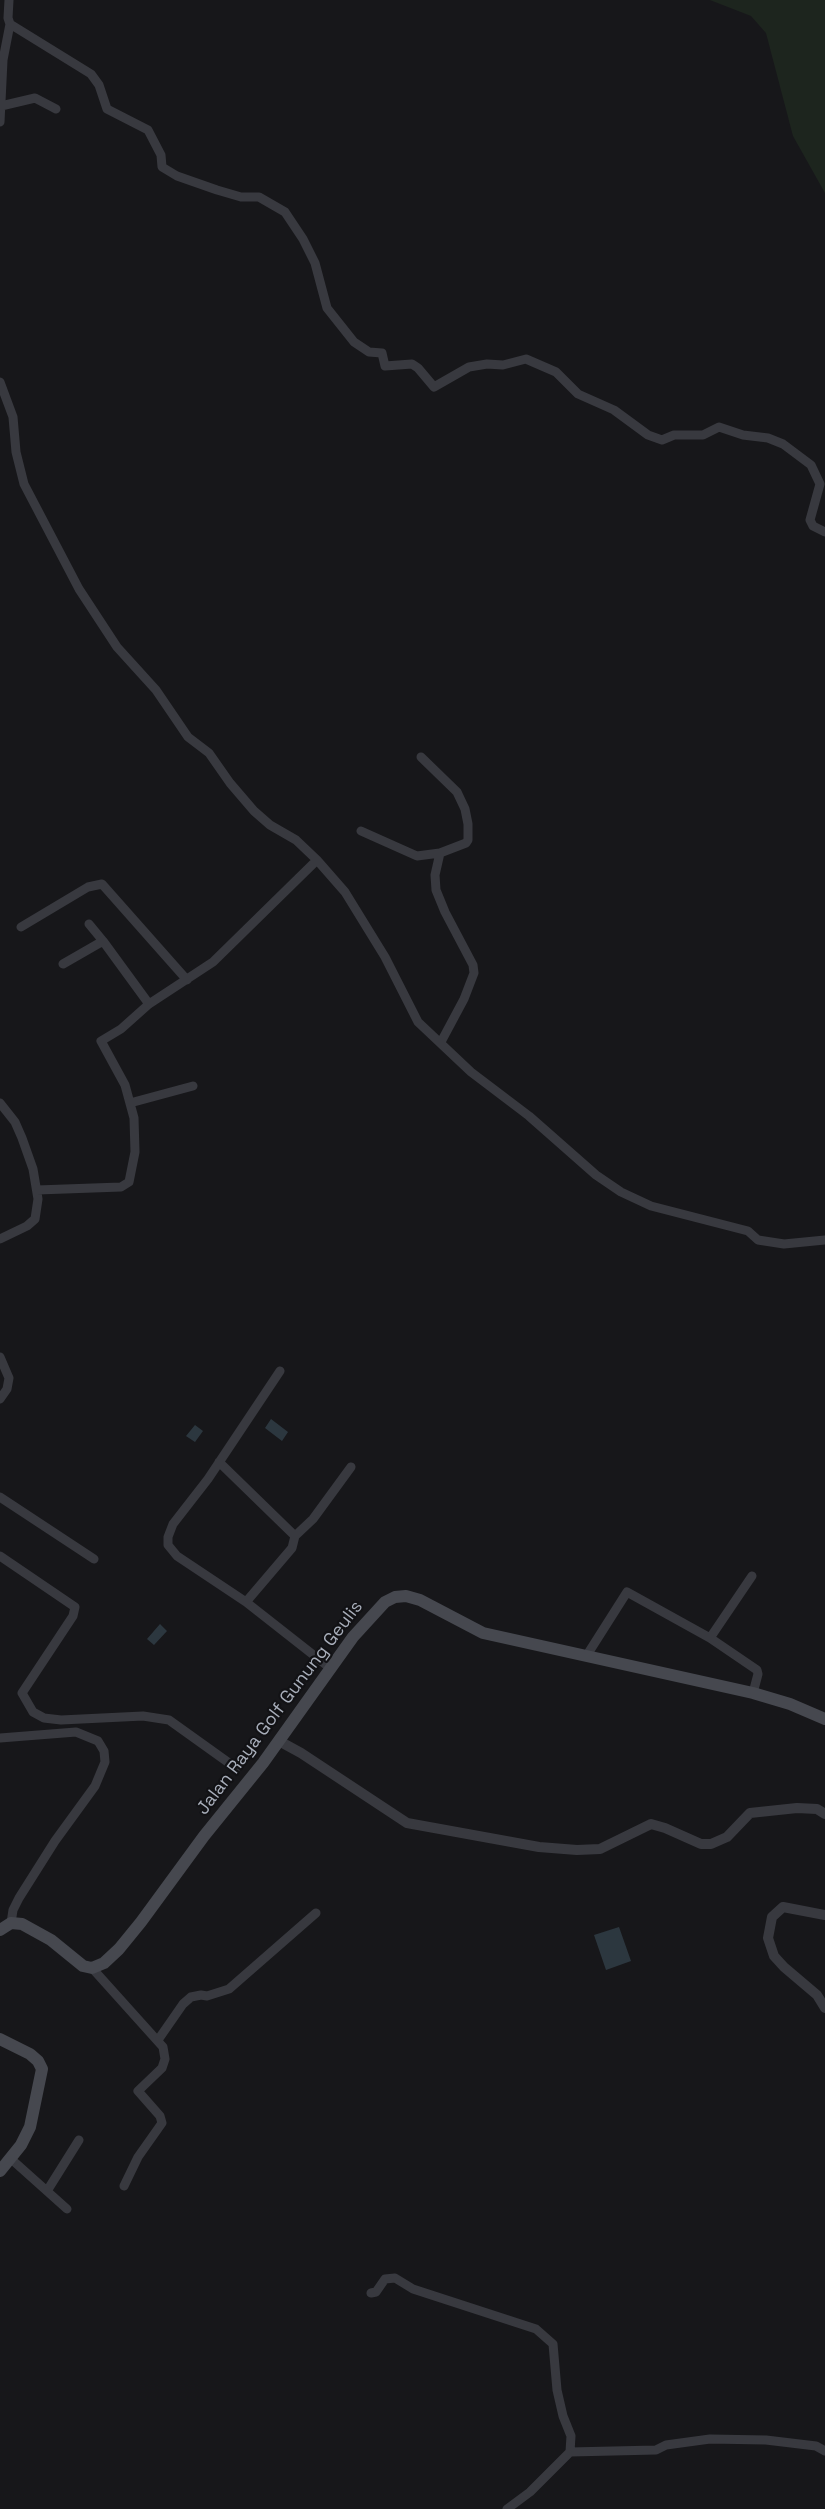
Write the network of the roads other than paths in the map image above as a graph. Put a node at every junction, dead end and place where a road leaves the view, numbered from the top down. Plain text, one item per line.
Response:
1 (9, 0) edge
2 (10, 24) junction
3 (1, 86) edge
4 (1, 106) edge
5 (56, 109) dead end
6 (0, 122) edge
7 (0, 382) edge
8 (825, 532) edge
9 (421, 757) dead end
10 (361, 831) dead end
11 (440, 853) junction
12 (317, 860) junction
13 (88, 924) dead end
14 (21, 927) dead end
15 (103, 941) junction
16 (63, 964) dead end
17 (187, 980) junction
18 (149, 1004) junction
19 (441, 1042) junction
20 (193, 1086) dead end
21 (130, 1102) junction
22 (0, 1103) edge
23 (37, 1190) junction
24 (0, 1239) edge
25 (825, 1240) edge
26 (0, 1357) edge
27 (280, 1371) dead end
28 (0, 1399) edge
29 (219, 1462) junction
30 (351, 1467) dead end
31 (0, 1497) edge
32 (296, 1536) junction
33 (0, 1556) edge
34 (94, 1559) dead end
35 (752, 1576) dead end
36 (246, 1602) junction
37 (710, 1638) junction
38 (587, 1655) junction
39 (330, 1668) junction
40 (753, 1693) junction
41 (92, 1718) junction
42 (825, 1719) edge
43 (89, 1735) junction
44 (0, 1738) edge
45 (279, 1741) junction
46 (236, 1768) dead end
47 (825, 1814) edge
48 (316, 1913) dead end
49 (825, 1915) edge
50 (6, 1927) edge
51 (92, 1968) junction
52 (825, 2008) edge
53 (0, 2039) edge
54 (158, 2040) junction
55 (79, 2140) dead end
56 (10, 2158) junction
57 (0, 2171) edge
58 (124, 2186) dead end
59 (47, 2191) junction
60 (67, 2209) dead end
61 (371, 2293) dead end
62 (825, 2451) edge
63 (570, 2452) junction
64 (507, 2509) edge

1 - 2 street
2 - 3 street
2 - 8 street
3 - 4 street
4 - 5 street
4 - 6 street
7 - 12 street
9 - 11 street
10 - 11 street
11 - 19 street
12 - 17 street
12 - 19 street
13 - 15 street
14 - 17 street
15 - 16 street
15 - 18 street
17 - 18 street
18 - 21 street
19 - 25 street
20 - 21 street
21 - 23 street
22 - 23 street
23 - 24 street
26 - 28 street
27 - 29 street
29 - 32 street
29 - 36 street
30 - 32 street
31 - 34 street
32 - 36 street
33 - 41 street
35 - 37 street
36 - 39 street
37 - 38 street
37 - 40 street
38 - 39 main road, Jalan Raya Golf Gunung Geulis
38 - 40 main road, Jalan Raya Golf Gunung Geulis
39 - 45 main road, Jalan Raya Golf Gunung Geulis
40 - 42 main road, Jalan Raya Golf Gunung Geulis
41 - 43 street
41 - 46 street
43 - 44 street
43 - 50 street
45 - 47 street
45 - 51 main road, Jalan Raya Golf Gunung Geulis
48 - 54 street
49 - 52 street
50 - 51 main road
51 - 54 street
53 - 56 main road
54 - 58 street
55 - 59 street
56 - 57 main road
56 - 59 street
59 - 60 street
61 - 63 street
62 - 63 street
63 - 64 street

